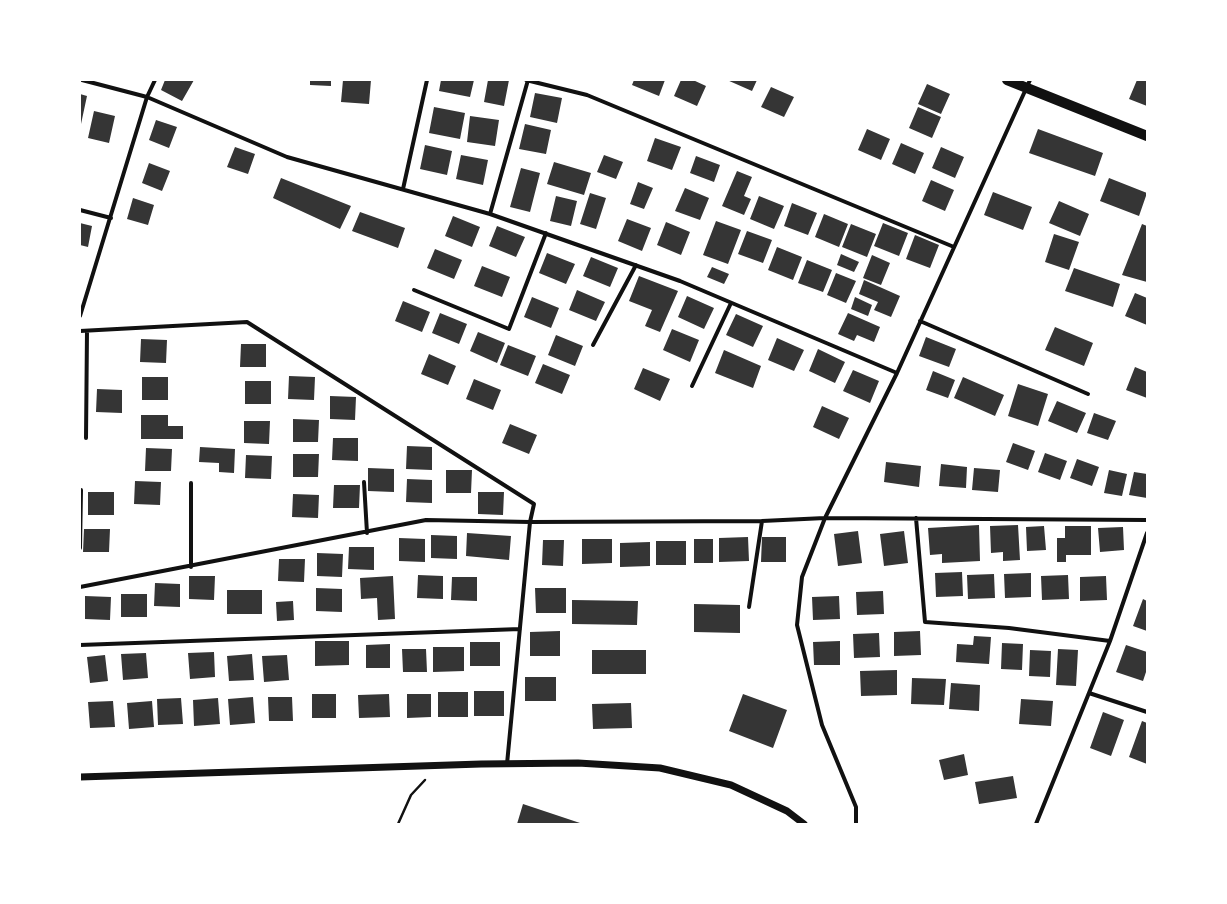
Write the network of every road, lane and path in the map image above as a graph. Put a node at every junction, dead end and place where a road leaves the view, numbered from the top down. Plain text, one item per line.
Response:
1 (82, 80) edge
2 (155, 80) edge
3 (427, 80) edge
4 (527, 80) edge
5 (1007, 80) edge
6 (1029, 84) edge
7 (147, 97) junction
8 (1147, 136) edge
9 (403, 188) junction
10 (80, 210) edge
11 (490, 214) junction
12 (111, 218) junction
13 (546, 233) junction
14 (954, 246) junction
15 (636, 265) junction
16 (414, 290) dead end
17 (731, 302) junction
18 (80, 316) edge
19 (920, 321) junction
20 (80, 331) edge
21 (87, 331) junction
22 (593, 345) dead end
23 (897, 373) junction
24 (692, 386) dead end
25 (1088, 394) dead end
26 (86, 438) dead end
27 (364, 482) dead end
28 (191, 483) dead end
29 (81, 490) dead end
30 (825, 518) junction
31 (916, 518) junction
32 (1147, 520) edge
33 (762, 521) junction
34 (530, 522) junction
35 (367, 532) junction
36 (1147, 533) edge
37 (80, 548) edge
38 (191, 567) junction
39 (80, 587) edge
40 (749, 607) dead end
41 (520, 629) junction
42 (1110, 641) junction
43 (80, 644) edge
44 (1089, 693) junction
45 (1147, 712) edge
46 (506, 764) junction
47 (437, 766) junction
48 (80, 777) edge
49 (398, 824) edge
50 (804, 824) edge
51 (856, 824) edge
52 (1036, 824) edge

1 - 7 street
2 - 7 street
3 - 9 street
4 - 11 street
4 - 14 street
5 - 6 main road
6 - 8 main road
6 - 14 street
7 - 9 street
7 - 12 street
9 - 11 street
10 - 12 street
11 - 13 street
12 - 18 street
13 - 15 street
13 - 16 street
14 - 19 street
15 - 17 street
15 - 22 street
17 - 23 street
17 - 24 street
19 - 23 street
19 - 25 street
20 - 21 street
21 - 26 street
21 - 34 street
23 - 30 street
27 - 35 street
28 - 38 street
29 - 37 street
30 - 31 street
30 - 33 street
30 - 51 street
31 - 32 street
31 - 42 street
33 - 34 street
33 - 40 street
34 - 35 street
34 - 41 street
35 - 38 street
36 - 42 street
38 - 39 street
41 - 43 street
41 - 46 street
42 - 44 street
44 - 45 street
44 - 52 street
46 - 47 street
46 - 50 street
47 - 48 street
47 - 49 path

